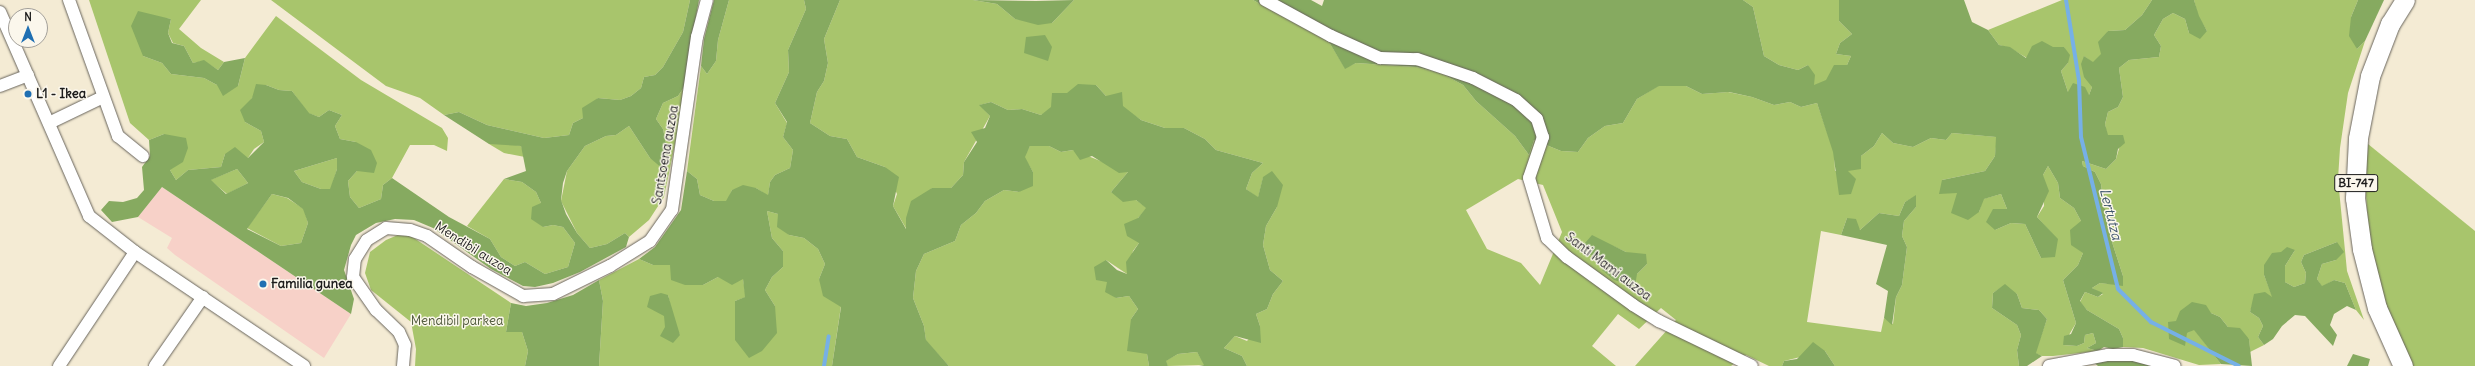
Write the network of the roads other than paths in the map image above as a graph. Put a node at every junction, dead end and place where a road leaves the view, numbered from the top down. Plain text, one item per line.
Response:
1 (69, 0) edge
2 (707, 0) edge
3 (1265, 0) edge
4 (2394, 0) edge
5 (2405, 0) edge
6 (0, 12) edge
7 (28, 75) junction
8 (0, 86) edge
9 (103, 97) junction
10 (49, 122) junction
11 (143, 156) dead end
12 (135, 252) junction
13 (523, 296) joint
14 (203, 298) junction
15 (59, 366) edge
16 (155, 366) edge
17 (304, 366) edge
18 (403, 366) edge
19 (1752, 366) edge
20 (2049, 366) edge
21 (2175, 366) edge
22 (2390, 366) edge
23 (2403, 366) edge

1 - 9 street
2 - 13 street, Santsoena auzoa
3 - 19 street, Santi Mami auzoa
4 - 22 main road, BI-747
5 - 23 main road, BI-747
6 - 7 street
7 - 8 street
7 - 10 street
9 - 10 street
9 - 11 street
10 - 12 street
12 - 14 street
12 - 15 street
13 - 18 street, Mendibil auzoa
14 - 16 street
14 - 17 street
20 - 21 street

